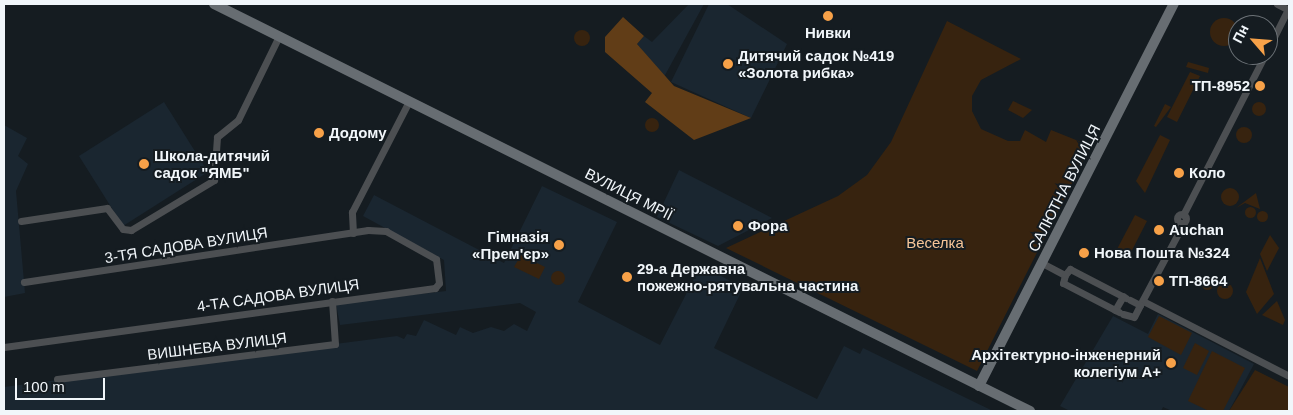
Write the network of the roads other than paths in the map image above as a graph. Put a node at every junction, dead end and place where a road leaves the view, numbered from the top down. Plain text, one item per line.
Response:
1 (214, 4) edge
2 (1174, 4) edge
3 (1277, 4) edge
4 (1289, 10) edge
5 (1278, 30) edge
6 (279, 36) junction
7 (1260, 65) edge
8 (409, 101) junction
9 (21, 221) dead end
10 (353, 233) junction
11 (1042, 263) junction
12 (1065, 275) junction
13 (24, 282) dead end
14 (1126, 298) junction
15 (332, 301) junction
16 (1142, 303) junction
17 (1119, 312) junction
18 (4, 347) edge
19 (1289, 376) edge
20 (57, 379) dead end
21 (979, 386) junction
22 (1030, 411) edge

1 - 6 street, ВУЛИЦЯ МРІЇ
2 - 11 street, САЛЮТНА ВУЛИЦЯ
3 - 4 street
4 - 5 street
6 - 8 street, ВУЛИЦЯ МРІЇ
6 - 9 street
7 - 16 street
8 - 10 street
8 - 21 street, ВУЛИЦЯ МРІЇ
10 - 13 street, 3-ТЯ САДОВА ВУЛИЦЯ
10 - 15 street, 4-ТА САДОВА ВУЛИЦЯ
11 - 12 street
11 - 21 street, САЛЮТНА ВУЛИЦЯ
12 - 14 street
12 - 17 street
14 - 16 street
14 - 17 street
15 - 18 street, 4-ТА САДОВА ВУЛИЦЯ
15 - 20 street, ВИШНЕВА ВУЛИЦЯ
16 - 17 street
16 - 19 street
21 - 22 street, ВУЛИЦЯ МРІЇ

